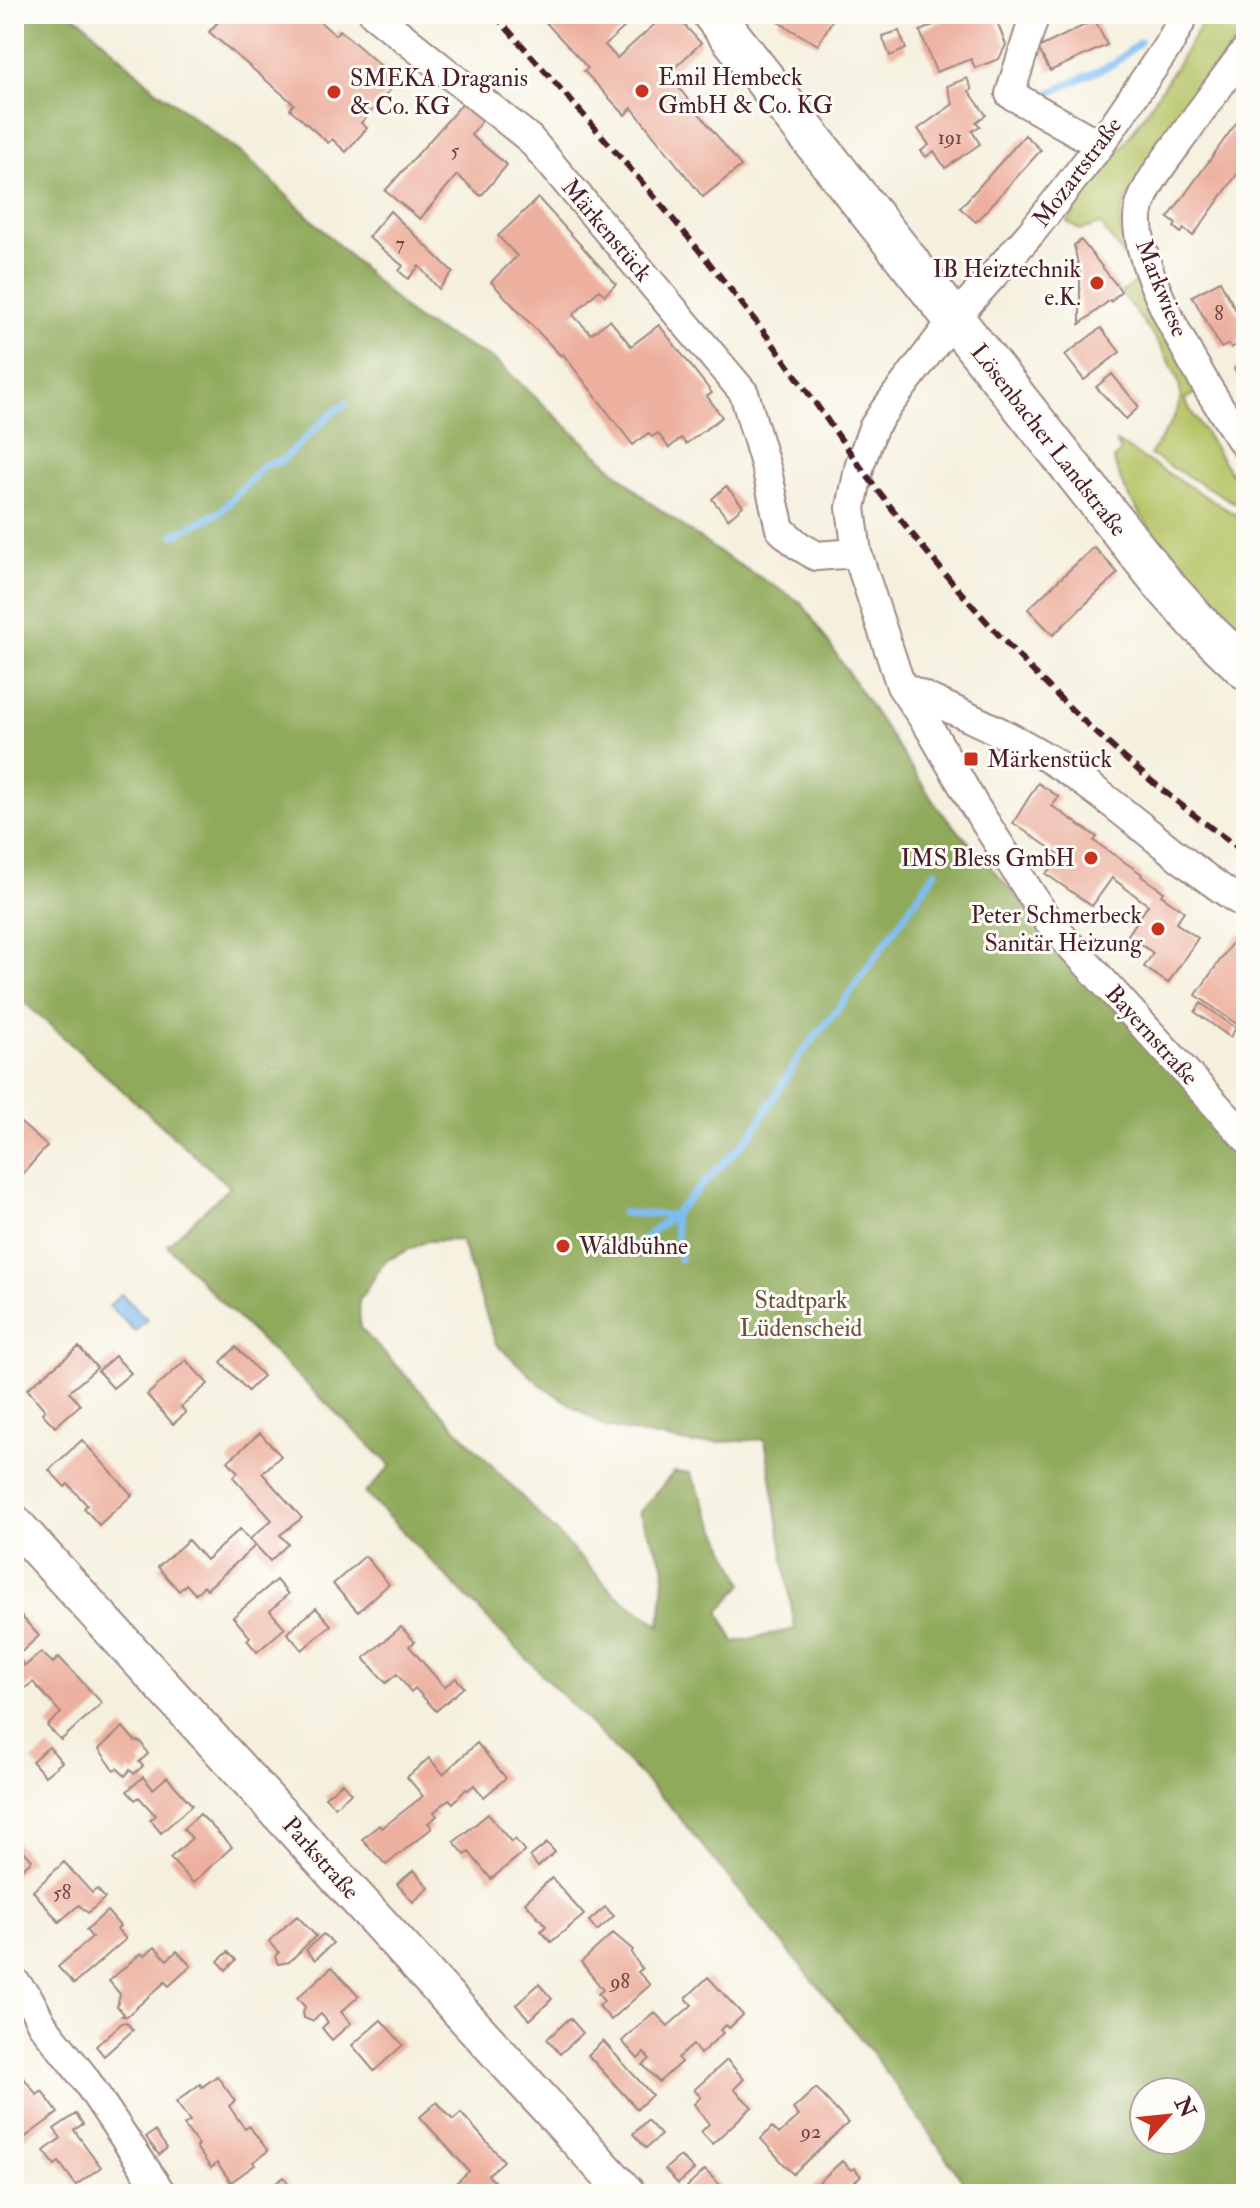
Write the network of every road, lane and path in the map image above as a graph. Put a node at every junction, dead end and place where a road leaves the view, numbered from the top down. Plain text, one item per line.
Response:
1 (374, 14) edge
2 (713, 14) edge
3 (1035, 14) edge
4 (1185, 14) edge
5 (1246, 50) edge
6 (1100, 145) junction
7 (954, 319) junction
8 (1246, 447) edge
9 (857, 553) junction
10 (1246, 669) edge
11 (901, 686) junction
12 (1246, 905) edge
13 (1246, 1138) edge
14 (14, 1523) edge
15 (14, 1981) edge
16 (162, 2194) edge
17 (627, 2194) edge

1 - 9 street, Märkenstück
2 - 7 main road, Lösenbacher Landstraße
3 - 6 street
4 - 6 street, Mozartstraße
5 - 8 street, Markwiese
6 - 7 street, Mozartstraße
7 - 9 street
7 - 10 main road, Lösenbacher Landstraße
9 - 11 street, Bayernstraße
11 - 12 street
11 - 13 street, Bayernstraße
14 - 17 street, Parkstraße
15 - 16 street

